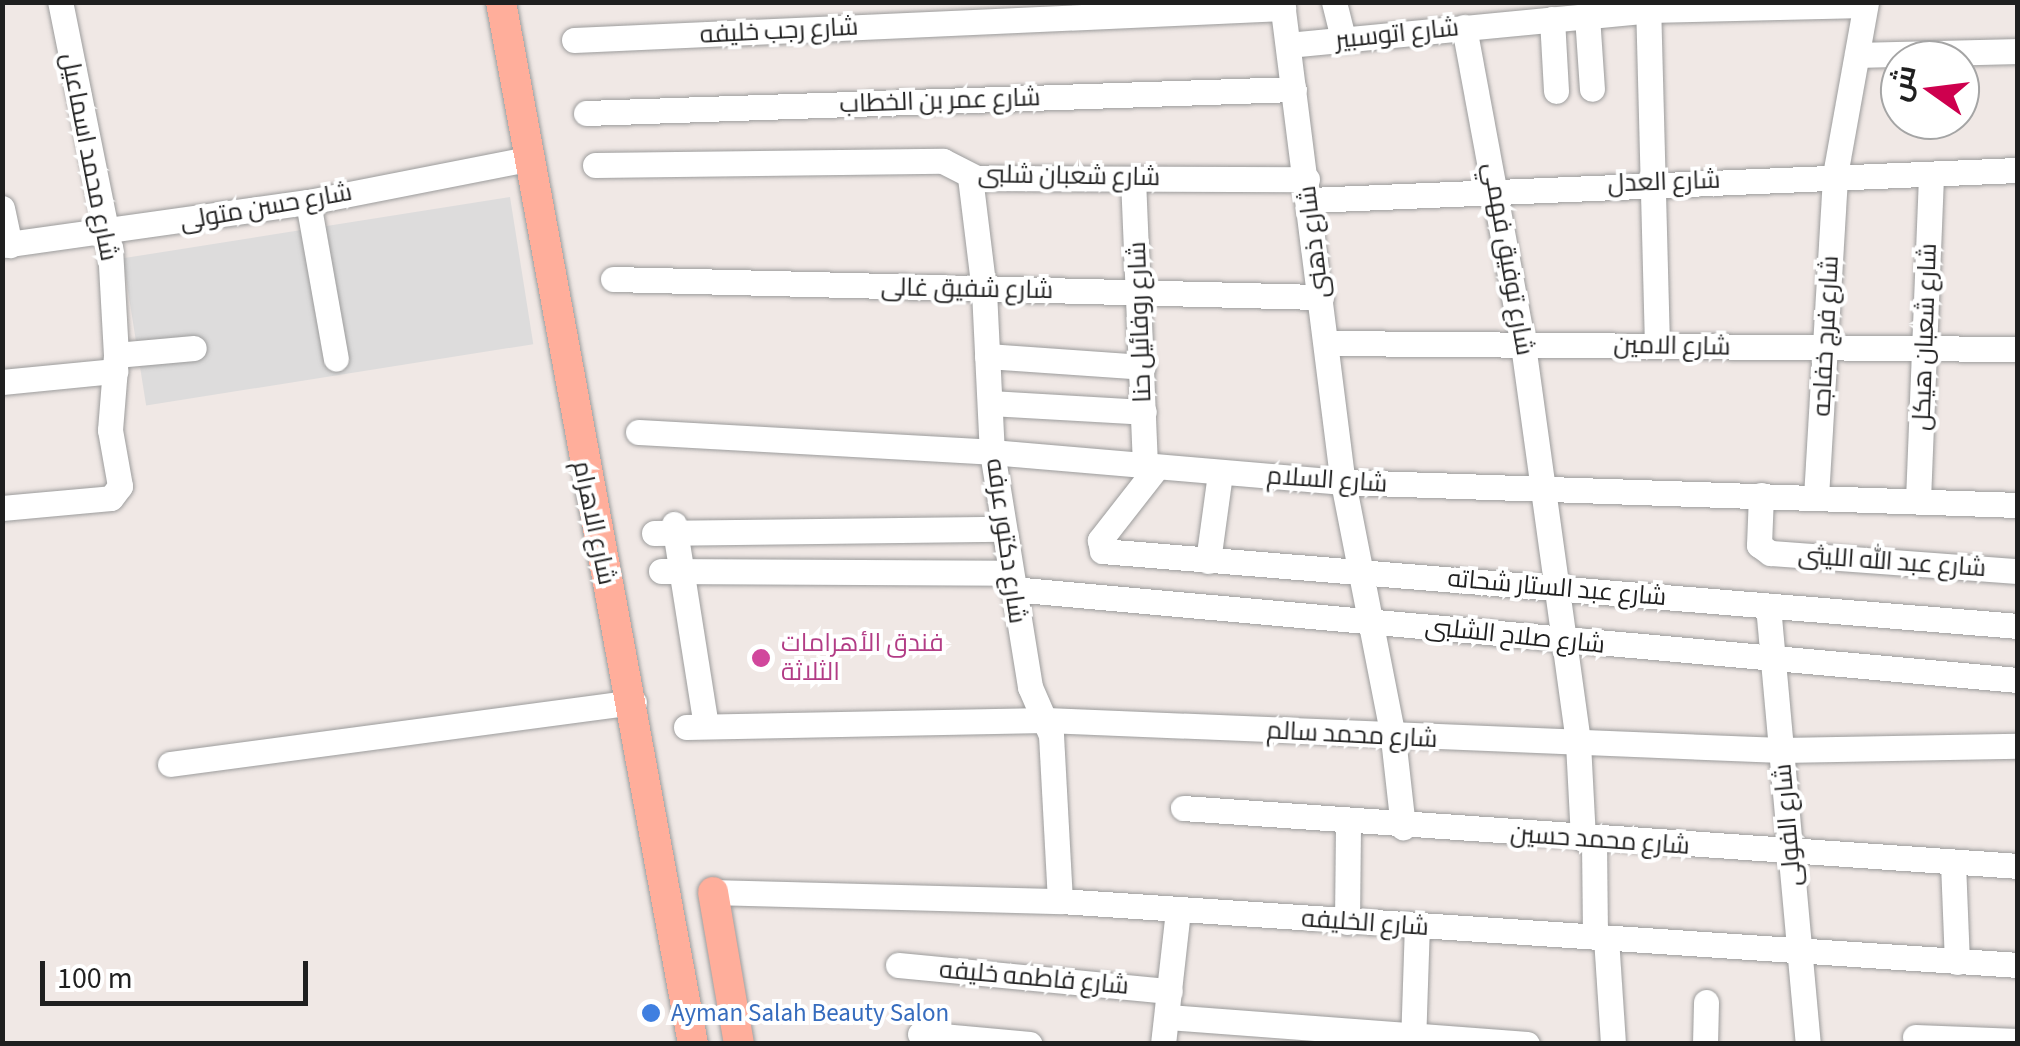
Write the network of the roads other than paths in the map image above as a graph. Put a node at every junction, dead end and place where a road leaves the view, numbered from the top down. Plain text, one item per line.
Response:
1 (60, 2) edge
2 (501, 2) edge
3 (1334, 2) edge
4 (1808, 3) edge
5 (1866, 4) edge
6 (1283, 5) edge
7 (1649, 6) edge
8 (1586, 16) junction
9 (1476, 18) edge
10 (1552, 19) junction
11 (1344, 39) junction
12 (574, 40) dead end
13 (1288, 45) junction
14 (2018, 50) edge
15 (1857, 54) junction
16 (1592, 88) dead end
17 (1294, 89) junction
18 (1556, 90) dead end
19 (586, 113) dead end
20 (528, 159) junction
21 (595, 165) dead end
22 (2018, 170) edge
23 (1835, 174) junction
24 (1930, 174) junction
25 (970, 177) junction
26 (1133, 178) junction
27 (1654, 182) junction
28 (1309, 189) junction
29 (1497, 189) junction
30 (308, 202) junction
31 (2, 208) edge
32 (107, 234) junction
33 (6, 245) edge
34 (613, 279) dead end
35 (984, 290) junction
36 (1142, 292) junction
37 (1321, 297) junction
38 (1327, 343) junction
39 (1524, 344) junction
40 (1656, 346) junction
41 (194, 348) dead end
42 (1825, 348) junction
43 (1924, 348) junction
44 (2018, 349) edge
45 (987, 356) junction
46 (336, 359) dead end
47 (116, 363) junction
48 (1143, 368) junction
49 (2, 382) edge
50 (990, 402) junction
51 (1144, 412) junction
52 (638, 432) dead end
53 (992, 452) junction
54 (1151, 466) junction
55 (1220, 472) junction
56 (1343, 482) junction
57 (1545, 492) junction
58 (1761, 496) junction
59 (1816, 496) junction
60 (1918, 500) junction
61 (2018, 505) edge
62 (2, 508) edge
63 (1002, 529) junction
64 (1208, 561) junction
65 (670, 571) junction
66 (1360, 571) junction
67 (2018, 571) edge
68 (1010, 581) junction
69 (1559, 589) junction
70 (1768, 606) junction
71 (1370, 621) junction
72 (2018, 626) edge
73 (1566, 642) junction
74 (1772, 658) junction
75 (2018, 680) edge
76 (634, 702) junction
77 (1046, 720) junction
78 (1393, 738) junction
79 (1578, 743) junction
80 (2018, 746) edge
81 (1781, 750) junction
82 (170, 764) dead end
83 (1182, 808) dead end
84 (1348, 823) junction
85 (1403, 827) junction
86 (1588, 840) junction
87 (1790, 853) junction
88 (1953, 864) junction
89 (2018, 866) edge
90 (713, 892) joint
91 (1060, 901) junction
92 (1178, 911) junction
93 (1347, 922) junction
94 (1417, 926) junction
95 (1601, 938) junction
96 (1798, 951) junction
97 (1956, 962) junction
98 (898, 965) dead end
99 (2018, 965) edge
100 (1170, 991) junction
101 (1706, 1002) dead end
102 (1168, 1018) junction
103 (920, 1034) dead end
104 (1290, 1035) edge
105 (1915, 1037) dead end
106 (1413, 1039) edge
107 (2018, 1041) edge
108 (692, 1044) edge
109 (739, 1044) edge
110 (1030, 1044) edge
111 (1163, 1044) edge
112 (1527, 1044) edge
113 (1613, 1044) edge
114 (1705, 1044) edge
115 (1808, 1044) edge

1 - 32 street, شارع محمد اسماعيل
2 - 20 main road, شارع الاهرام
3 - 11 street
4 - 5 street, شارع اتوسبير
4 - 7 street, شارع اتوسبير
5 - 15 street, شارع فرج خفاجه
6 - 12 street, شارع رجب خليفه
6 - 13 street, شارع ذهنى
7 - 8 street, شارع اتوسبير
7 - 27 street
8 - 10 street, شارع اتوسبير
8 - 16 street
9 - 10 street, شارع اتوسبير
9 - 11 street, شارع اتوسبير
9 - 29 street, شارع توفيق فهمي
10 - 18 street
11 - 13 street, شارع اتوسبير
13 - 17 street, شارع ذهنى
14 - 15 street
15 - 23 street, شارع فرج خفاجه
17 - 19 street, شارع عمر بن الخطاب
17 - 28 street, شارع ذهنى
20 - 30 street, شارع حسن متولى
20 - 76 main road, شارع الاهرام
21 - 25 street, شارع شعبان شلبى
22 - 24 street, شارع العدل
23 - 24 street, شارع العدل
23 - 27 street, شارع العدل
23 - 42 street, شارع فرج خفاجه
24 - 43 street, شارع شعبان هيكل
25 - 26 street, شارع شعبان شلبى
25 - 35 street, شارع دكتور عرفه
26 - 28 street, شارع شعبان شلبى
26 - 36 street, شارع روفائيل حنا
27 - 29 street, شارع العدل
27 - 40 street
28 - 29 street, شارع العدل
28 - 37 street, شارع ذهنى
29 - 39 street, شارع توفيق فهمي
30 - 32 street, شارع حسن متولى
30 - 46 street
31 - 33 street
32 - 33 street, شارع حسن متولى
32 - 47 street, شارع محمد اسماعيل
34 - 35 street, شارع شفيق غالى
35 - 36 street, شارع شفيق غالى
35 - 45 street, شارع دكتور عرفه
36 - 37 street, شارع شفيق غالى
36 - 48 street, شارع روفائيل حنا
37 - 38 street, شارع ذهنى
38 - 39 street, شارع الامين
38 - 56 street, شارع ذهنى
39 - 40 street, شارع الامين
39 - 57 street, شارع توفيق فهمي
40 - 42 street, شارع الامين
41 - 47 street
42 - 43 street, شارع الامين
42 - 59 street, شارع فرج خفاجه
43 - 44 street, شارع الامين
43 - 60 street, شارع شعبان هيكل
45 - 48 street
45 - 50 street, شارع دكتور عرفه
47 - 49 street
47 - 62 street, شارع محمد اسماعيل
48 - 51 street, شارع روفائيل حنا
50 - 51 street
50 - 53 street, شارع دكتور عرفه
51 - 54 street, شارع روفائيل حنا
52 - 53 street, شارع السلام
53 - 54 street, شارع السلام
53 - 63 street, شارع دكتور عرفه
54 - 55 street, شارع السلام
54 - 64 street, شارع عبد الستار شحاته
55 - 56 street, شارع السلام
55 - 64 street
56 - 57 street, شارع السلام
56 - 66 street, شارع ذهنى
57 - 58 street, شارع السلام
57 - 69 street, شارع توفيق فهمي
58 - 59 street, شارع السلام
58 - 67 street, شارع عبد الله الليثى
59 - 60 street, شارع السلام
60 - 61 street, شارع السلام
63 - 65 street
63 - 68 street, شارع دكتور عرفه
64 - 66 street, شارع عبد الستار شحاته
65 - 68 street, شارع صلاح الشلبى
65 - 77 street, شارع محمد سالم
66 - 69 street, شارع عبد الستار شحاته
66 - 71 street, شارع ذهنى
68 - 71 street, شارع صلاح الشلبى
68 - 77 street, شارع دكتور عرفه
69 - 70 street, شارع عبد الستار شحاته
69 - 73 street, شارع توفيق فهمي
70 - 72 street, شارع عبد الستار شحاته
70 - 74 street, شارع الفولى
71 - 73 street, شارع صلاح الشلبى
71 - 78 street, شارع ذهنى
73 - 74 street, شارع صلاح الشلبى
73 - 79 street, شارع توفيق فهمي
74 - 75 street, شارع صلاح الشلبى
74 - 81 street, شارع الفولى
76 - 82 street
76 - 108 main road, شارع الاهرام
77 - 78 street, شارع محمد سالم
77 - 91 street, شارع دكتور عرفه
78 - 79 street, شارع محمد سالم
78 - 85 street, شارع ذهنى
79 - 81 street, شارع محمد سالم
79 - 86 street, شارع توفيق فهمي
80 - 81 street, شارع محمد سالم
81 - 87 street, شارع الفولى
83 - 84 street, شارع محمد حسين
84 - 85 street, شارع محمد حسين
84 - 93 street
85 - 86 street, شارع محمد حسين
86 - 87 street, شارع محمد حسين
86 - 95 street, شارع توفيق فهمي
87 - 88 street, شارع محمد حسين
87 - 96 street, شارع الفولى
88 - 89 street, شارع محمد حسين
88 - 97 street
90 - 91 street, شارع الخليفه
90 - 109 main road
91 - 92 street, شارع الخليفه
92 - 93 street, شارع الخليفه
92 - 100 street
93 - 94 street, شارع الخليفه
94 - 95 street, شارع الخليفه
94 - 106 street
95 - 96 street, شارع الخليفه
95 - 113 street, شارع توفيق فهمي
96 - 97 street, شارع الخليفه
96 - 115 street, شارع الفولى
97 - 99 street, شارع الخليفه
98 - 100 street, شارع فاطمه خليفه
100 - 102 street
101 - 114 street
102 - 104 street
102 - 111 street
103 - 110 street
104 - 106 street
105 - 107 street
106 - 112 street

